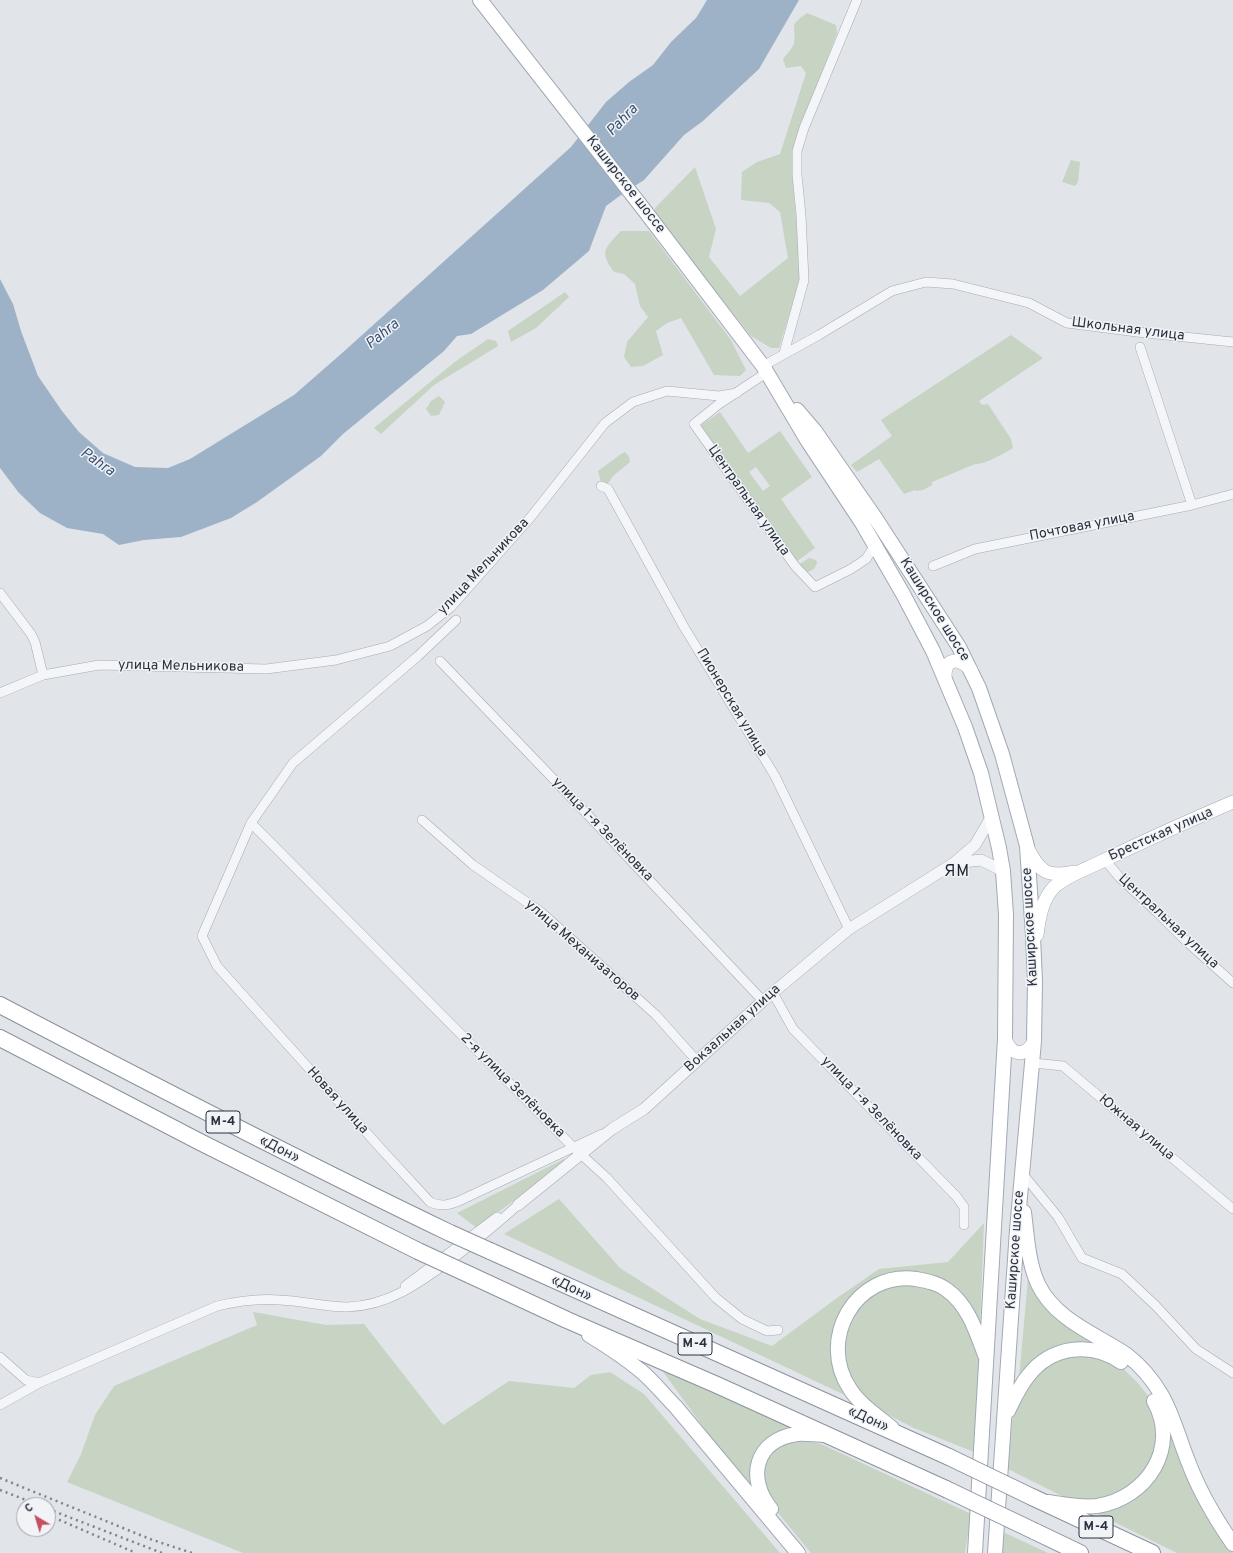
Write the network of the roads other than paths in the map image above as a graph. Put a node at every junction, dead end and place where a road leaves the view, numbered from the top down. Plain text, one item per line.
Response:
1 (480, 0) edge
2 (857, 0) edge
3 (1233, 342) edge
4 (1140, 347) dead end
5 (784, 353) junction
6 (764, 369) junction
7 (736, 393) junction
8 (601, 486) dead end
9 (1233, 494) edge
10 (1192, 505) junction
11 (875, 545) junction
12 (933, 566) dead end
13 (0, 593) edge
14 (456, 620) dead end
15 (440, 662) dead end
16 (971, 670) junction
17 (43, 675) junction
18 (945, 679) junction
19 (0, 693) edge
20 (1233, 802) edge
21 (992, 816) junction
22 (422, 820) dead end
23 (252, 825) junction
24 (1026, 846) junction
25 (1106, 860) junction
26 (954, 863) junction
27 (1089, 868) junction
28 (1003, 872) junction
29 (849, 929) junction
30 (1034, 954) junction
31 (1233, 983) edge
32 (773, 993) junction
33 (763, 1001) junction
34 (0, 1005) edge
35 (0, 1038) edge
36 (1005, 1038) junction
37 (1034, 1041) junction
38 (697, 1061) junction
39 (1033, 1063) junction
40 (612, 1129) junction
41 (573, 1147) junction
42 (582, 1155) junction
43 (1021, 1179) junction
44 (518, 1204) joint
45 (1233, 1209) edge
46 (964, 1225) dead end
47 (567, 1320) junction
48 (778, 1330) dead end
49 (0, 1357) edge
50 (987, 1360) junction
51 (1233, 1373) edge
52 (39, 1383) junction
53 (0, 1405) edge
54 (1005, 1416) junction
55 (901, 1434) junction
56 (829, 1435) junction
57 (1037, 1499) junction
58 (1233, 1544) edge
59 (974, 1549) edge
60 (798, 1553) edge
61 (807, 1553) edge
62 (995, 1553) edge
63 (1080, 1553) edge
64 (1152, 1553) edge

1 - 6 main road, Каширское шоссе
2 - 5 street
3 - 5 street, Школьная улица
4 - 10 street
5 - 6 street, Школьная улица
6 - 7 street, Центральная улица
6 - 11 main road, Каширское шоссе
6 - 16 main road, Каширское шоссе
7 - 11 street, Центральная улица
7 - 17 street, улица Мельникова
8 - 29 street, Пионерская улица
9 - 10 street, Почтовая улица
10 - 12 street, Почтовая улица
11 - 18 main road, Каширское шоссе
13 - 17 street
14 - 23 street, Новая улица
15 - 33 street, улица 1-я Зелёновка
16 - 18 main road
16 - 24 main road, Каширское шоссе
17 - 19 street, улица Мельникова
18 - 21 main road, Каширское шоссе
20 - 25 main road, Брестская улица
21 - 26 street, Вокзальная улица
21 - 28 main road, Каширское шоссе
22 - 38 street, улица Механизаторов
23 - 41 street, 2-я улица Зелёновка
23 - 41 street, Новая улица
24 - 27 main road, Брестская улица
24 - 30 main road, Каширское шоссе
25 - 27 main road, Брестская улица
25 - 31 street, Центральная улица
26 - 28 street, Вокзальная улица
26 - 29 street, Вокзальная улица
27 - 30 main road, Брестская улица
28 - 36 main road, Каширское шоссе
29 - 32 street, Вокзальная улица
30 - 37 main road, Каширское шоссе
32 - 33 street, Вокзальная улица
32 - 46 street, улица 1-я Зелёновка
33 - 38 street, Вокзальная улица
34 - 55 highway, «Дон» / М-4, bridge
35 - 47 highway, «Дон» / М-4, bridge
36 - 37 main road
36 - 50 main road, Каширское шоссе
37 - 39 main road, Каширское шоссе
38 - 40 street, Вокзальная улица
39 - 43 main road, Каширское шоссе
39 - 45 street, Южная улица
40 - 41 street, Новая улица
40 - 42 street, Вокзальная улица
41 - 42 street, 2-я улица Зелёновка
42 - 44 street, Вокзальная улица
42 - 48 street, 2-я улица Зелёновка
43 - 51 street
43 - 54 main road, Каширское шоссе
43 - 58 main road
44 - 52 street
47 - 56 highway, «Дон» / М-4
47 - 60 main road
49 - 52 street
50 - 55 main road
50 - 59 main road, Каширское шоссе
52 - 53 street
54 - 57 main road
54 - 62 main road, Каширское шоссе
55 - 57 highway, «Дон» / М-4, bridge
56 - 61 main road
56 - 63 highway, «Дон» / М-4, bridge
57 - 64 highway, «Дон» / М-4

